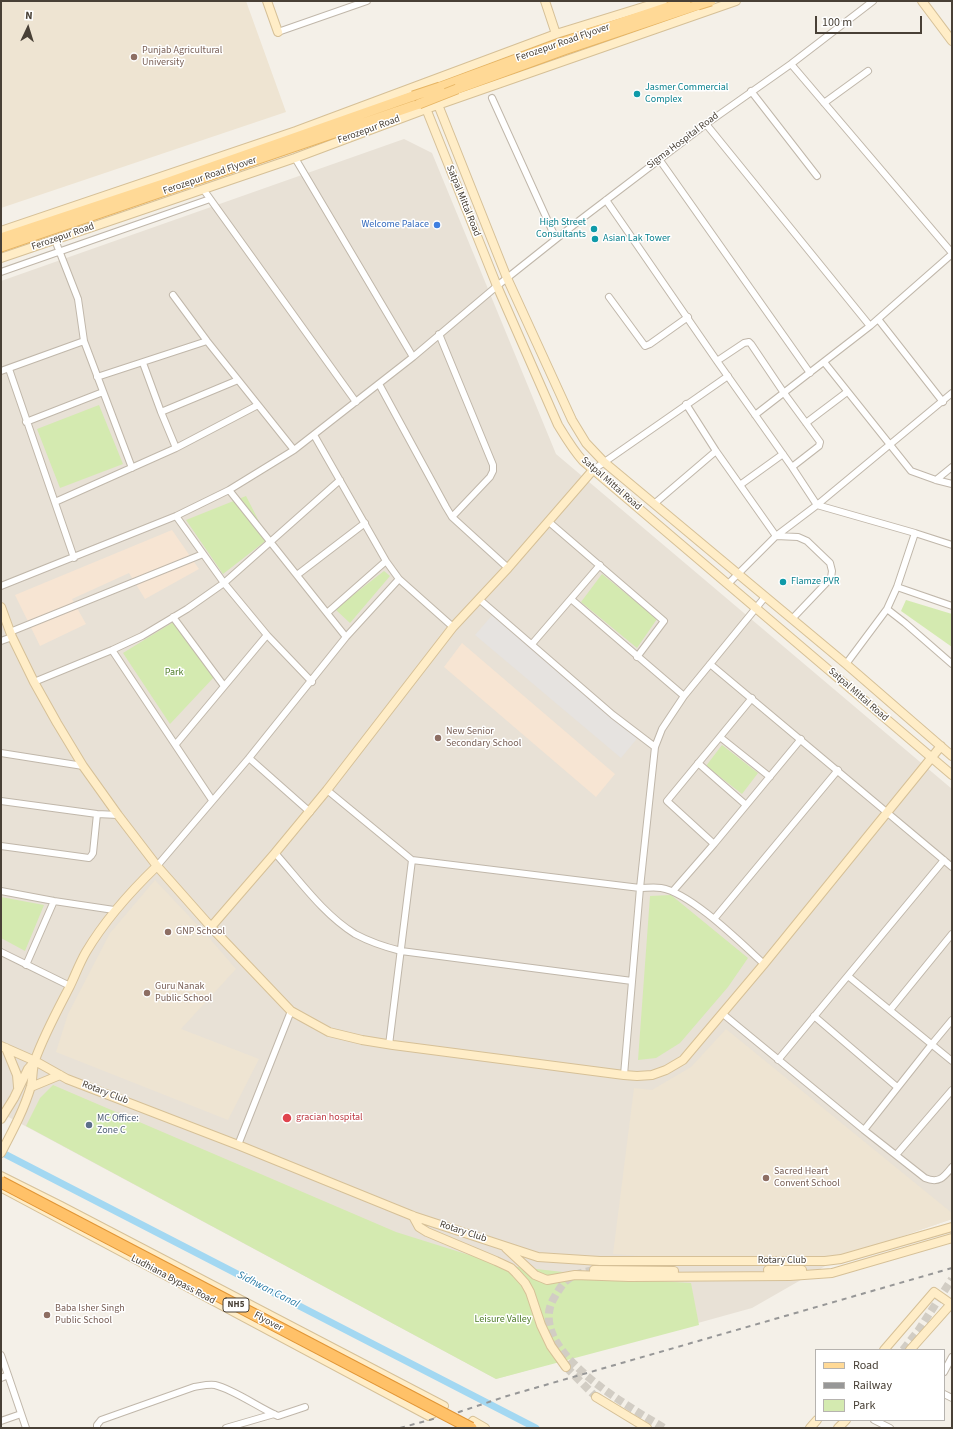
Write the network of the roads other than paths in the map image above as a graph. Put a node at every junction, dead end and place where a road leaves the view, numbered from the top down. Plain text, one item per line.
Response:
1 (268, 1) edge
2 (367, 1) edge
3 (545, 1) edge
4 (663, 1) edge
5 (686, 1) edge
6 (736, 1) edge
7 (873, 1) edge
8 (922, 1) edge
9 (702, 3) edge
10 (710, 5) edge
11 (278, 32) joint
12 (556, 34) junction
13 (952, 41) edge
14 (791, 64) junction
15 (868, 71) dead end
16 (429, 82) junction
17 (416, 86) junction
18 (440, 87) joint
19 (457, 89) joint
20 (752, 91) junction
21 (492, 98) dead end
22 (419, 103) junction
23 (824, 103) junction
24 (439, 106) junction
25 (706, 124) junction
26 (295, 158) junction
27 (660, 159) junction
28 (817, 176) dead end
29 (203, 189) junction
30 (210, 199) junction
31 (606, 200) junction
32 (1, 231) edge
33 (1, 238) edge
34 (556, 239) junction
35 (55, 240) junction
36 (1, 247) edge
37 (59, 252) junction
38 (952, 254) edge
39 (1, 258) edge
40 (1, 272) edge
41 (507, 278) junction
42 (497, 286) junction
43 (173, 295) dead end
44 (609, 297) dead end
45 (688, 317) junction
46 (878, 319) junction
47 (870, 326) junction
48 (439, 334) junction
49 (207, 340) junction
50 (84, 342) junction
51 (413, 357) junction
52 (717, 361) junction
53 (824, 362) junction
54 (143, 363) junction
55 (9, 369) junction
56 (1, 371) edge
57 (810, 373) junction
58 (728, 376) junction
59 (97, 378) junction
60 (238, 380) junction
61 (379, 384) junction
62 (103, 392) junction
63 (846, 392) junction
64 (784, 393) junction
65 (952, 394) edge
66 (356, 402) junction
67 (943, 402) junction
68 (686, 404) junction
69 (258, 405) junction
70 (161, 412) junction
71 (755, 415) junction
72 (26, 422) junction
73 (806, 423) junction
74 (314, 435) junction
75 (890, 445) junction
76 (176, 448) junction
77 (294, 450) junction
78 (716, 451) junction
79 (783, 454) junction
80 (604, 462) junction
81 (792, 467) junction
82 (952, 467) edge
83 (132, 468) junction
84 (593, 470) junction
85 (340, 480) junction
86 (936, 480) junction
87 (952, 484) edge
88 (740, 485) junction
89 (229, 490) junction
90 (55, 502) junction
91 (654, 504) junction
92 (817, 505) junction
93 (176, 516) junction
94 (452, 517) junction
95 (549, 522) junction
96 (365, 523) junction
97 (915, 532) junction
98 (776, 536) junction
99 (269, 542) junction
100 (952, 545) edge
101 (203, 554) junction
102 (74, 558) junction
103 (386, 561) junction
104 (600, 565) junction
105 (508, 568) junction
106 (738, 574) junction
107 (297, 575) junction
108 (399, 579) junction
109 (224, 583) junction
110 (728, 584) junction
111 (1, 586) edge
112 (897, 587) junction
113 (765, 597) junction
114 (479, 599) junction
115 (571, 599) junction
116 (1, 606) edge
117 (952, 606) edge
118 (756, 608) junction
119 (887, 609) junction
120 (327, 613) junction
121 (174, 617) junction
122 (792, 619) junction
123 (453, 627) junction
124 (11, 635) junction
125 (267, 635) junction
126 (346, 637) junction
127 (1, 642) edge
128 (532, 644) junction
129 (112, 650) junction
130 (637, 657) junction
131 (710, 664) junction
132 (846, 664) junction
133 (952, 664) edge
134 (34, 682) junction
135 (312, 682) junction
136 (224, 686) junction
137 (684, 696) junction
138 (752, 698) junction
139 (720, 737) junction
140 (801, 739) junction
141 (176, 744) junction
142 (941, 746) junction
143 (655, 747) junction
144 (1, 753) edge
145 (952, 756) edge
146 (249, 758) junction
147 (931, 758) junction
148 (698, 763) junction
149 (83, 766) junction
150 (838, 770) junction
151 (952, 775) edge
152 (770, 777) junction
153 (327, 790) junction
154 (212, 800) junction
155 (1, 801) edge
156 (746, 805) junction
157 (310, 812) junction
158 (886, 812) junction
159 (97, 814) junction
160 (118, 815) junction
161 (714, 844) junction
162 (1, 846) edge
163 (275, 853) junction
164 (412, 860) junction
165 (944, 860) junction
166 (157, 866) junction
167 (952, 867) edge
168 (640, 888) junction
169 (1, 891) edge
170 (673, 891) junction
171 (54, 901) junction
172 (114, 910) junction
173 (714, 919) junction
174 (211, 927) junction
175 (952, 934) edge
176 (401, 951) junction
177 (1, 952) edge
178 (764, 964) junction
179 (26, 965) junction
180 (848, 976) junction
181 (632, 981) junction
182 (70, 986) junction
183 (890, 1010) junction
184 (291, 1011) junction
185 (723, 1014) junction
186 (814, 1016) junction
187 (952, 1020) edge
188 (932, 1044) junction
189 (389, 1045) junction
190 (3, 1047) edge
191 (778, 1060) junction
192 (35, 1061) junction
193 (952, 1061) edge
194 (60, 1075) junction
195 (624, 1076) junction
196 (31, 1087) junction
197 (897, 1087) junction
198 (18, 1088) junction
199 (952, 1090) edge
200 (1, 1119) edge
201 (864, 1130) junction
202 (238, 1145) junction
203 (1, 1153) edge
204 (896, 1155) junction
205 (952, 1167) edge
206 (1, 1176) edge
207 (1, 1182) edge
208 (1, 1188) edge
209 (413, 1216) junction
210 (952, 1228) edge
211 (952, 1238) edge
212 (504, 1246) junction
213 (841, 1259) junction
214 (594, 1270) tunnel mouth
215 (951, 1304) edge
216 (885, 1349) edge
217 (911, 1349) edge
218 (1, 1355) edge
219 (952, 1357) edge
220 (566, 1367) tunnel mouth
221 (945, 1370) edge
222 (8, 1376) junction
223 (1, 1378) edge
224 (596, 1398) tunnel mouth
225 (305, 1407) dead end
226 (21, 1414) junction
227 (274, 1414) junction
228 (1, 1421) edge
229 (876, 1421) edge
230 (26, 1428) edge
231 (97, 1428) edge
232 (226, 1428) edge
233 (467, 1428) edge
234 (471, 1428) edge
235 (486, 1428) edge
236 (646, 1428) edge
237 (890, 1428) edge

1 - 11 street
2 - 11 street
3 - 12 street
4 - 12 street
5 - 18 main road, Ferozepur Road Flyover
6 - 10 street, Ferozepur Road
7 - 14 street, Sigma Hospital Road
8 - 13 street
9 - 10 main road, Ferozepur Road, bridge
9 - 19 main road, Ferozepur Road Flyover
10 - 24 street, Ferozepur Road
12 - 16 street
14 - 20 street, Sigma Hospital Road
14 - 23 street
15 - 23 street
16 - 17 street
16 - 24 street, Satpal Mittal Road
17 - 22 street, Satpal Mittal Road
17 - 32 street
18 - 22 main road, Ferozepur Road, bridge
19 - 22 main road, Ferozepur Road, bridge
20 - 25 street, Sigma Hospital Road
20 - 28 street
21 - 34 street
22 - 24 street, Ferozepur Road
22 - 26 street, Ferozepur Road
22 - 33 main road, Ferozepur Road Flyover
22 - 36 main road, Ferozepur Road Flyover
22 - 42 street, Satpal Mittal Road
23 - 38 street
24 - 41 street, Satpal Mittal Road
25 - 27 street, Sigma Hospital Road
25 - 47 street
26 - 29 street, Ferozepur Road
26 - 51 street
27 - 31 street, Sigma Hospital Road
27 - 57 street
29 - 30 street
29 - 35 street, Ferozepur Road
30 - 37 street
30 - 66 street
31 - 34 street, Sigma Hospital Road
31 - 45 street
34 - 41 street, Sigma Hospital Road
35 - 37 street
35 - 39 street, Ferozepur Road
37 - 40 street
37 - 50 street
38 - 46 street
41 - 42 street, Sigma Hospital Road
41 - 80 street, Satpal Mittal Road
42 - 48 street, Sigma Hospital Road
42 - 84 street, Satpal Mittal Road
43 - 49 street
44 - 45 street
45 - 52 street
46 - 47 street
46 - 67 street
47 - 53 street
48 - 51 street, Sigma Hospital Road
48 - 94 street
49 - 54 street
49 - 60 street
50 - 55 street
50 - 59 street
51 - 61 street, Sigma Hospital Road
52 - 58 street
52 - 64 street
53 - 57 street
53 - 63 street
54 - 59 street
54 - 70 street
55 - 56 street
55 - 72 street
57 - 64 street
58 - 68 street
58 - 71 street
59 - 62 street
60 - 69 street
60 - 70 street
61 - 66 street, Sigma Hospital Road
61 - 94 street
62 - 72 street
62 - 83 street
63 - 73 street
63 - 75 street
64 - 71 street
64 - 73 street
65 - 67 street
66 - 74 street, Sigma Hospital Road
67 - 75 street
68 - 78 street
68 - 80 street
69 - 76 street
69 - 77 street
70 - 76 street
71 - 79 street
72 - 90 street
73 - 81 street
74 - 77 street, Sigma Hospital Road
74 - 85 street
75 - 86 street
75 - 92 street
76 - 83 street
77 - 89 street, Sigma Hospital Road
78 - 88 street
78 - 91 street
79 - 81 street
79 - 88 street
80 - 84 street
80 - 91 street, Satpal Mittal Road
81 - 92 street
82 - 86 street
83 - 90 street
84 - 95 street
84 - 110 street, Satpal Mittal Road
85 - 96 street
85 - 99 street
86 - 87 street
88 - 98 street
89 - 93 street, Sigma Hospital Road
89 - 99 street
90 - 102 street
91 - 106 street, Satpal Mittal Road
92 - 97 street
92 - 98 street
93 - 101 street
93 - 102 street, Sigma Hospital Road
94 - 105 street
95 - 104 street
95 - 105 street
96 - 103 street
96 - 107 street
97 - 100 street
97 - 112 street
98 - 106 street
98 - 122 street
99 - 107 street
99 - 109 street
101 - 109 street
101 - 124 street
102 - 111 street, Sigma Hospital Road
103 - 108 street
103 - 120 street
104 - 115 street
104 - 130 street
105 - 114 street
106 - 110 street
106 - 113 street, Satpal Mittal Road
107 - 120 street
108 - 123 street
108 - 126 street
109 - 121 street
109 - 125 street
110 - 118 street, Satpal Mittal Road
112 - 117 street
112 - 119 street
113 - 118 street
113 - 122 street, Satpal Mittal Road
114 - 123 street
114 - 128 street
115 - 128 street
115 - 130 street
116 - 124 street
118 - 131 street
118 - 147 street, Satpal Mittal Road
119 - 132 street
119 - 133 street
120 - 126 street
121 - 129 street
121 - 136 street
122 - 132 street, Satpal Mittal Road
123 - 153 street
124 - 127 street
124 - 134 street
125 - 135 street
125 - 136 street
126 - 135 street
128 - 143 street
129 - 134 street
129 - 141 street
130 - 137 street
131 - 137 street
131 - 138 street
132 - 142 street, Satpal Mittal Road
134 - 149 street
135 - 146 street
136 - 141 street
137 - 143 street
138 - 139 street
138 - 140 street
139 - 148 street
139 - 152 street
140 - 150 street
140 - 152 street
141 - 154 street
142 - 145 street, Satpal Mittal Road
142 - 147 street
143 - 168 street
144 - 149 street
146 - 154 street
146 - 157 street
147 - 151 street, Satpal Mittal Road
147 - 158 street
148 - 156 street
148 - 161 street
149 - 160 street
150 - 158 street
150 - 173 street
152 - 156 street
153 - 157 street
153 - 164 street
154 - 166 street
155 - 159 street
156 - 161 street
157 - 163 street
158 - 165 street
158 - 178 street
159 - 160 street
159 - 162 street
160 - 166 street
161 - 170 street
163 - 174 street
163 - 176 street
164 - 168 street
164 - 176 street
165 - 167 street
165 - 180 street
166 - 172 street
166 - 174 street
168 - 170 street
168 - 181 street
169 - 171 street
170 - 173 street
171 - 172 street
171 - 179 street
172 - 182 street
173 - 178 street
174 - 184 street
175 - 183 street
176 - 181 street
176 - 189 street
177 - 179 street
178 - 185 street
179 - 182 street
180 - 183 street
180 - 186 street
181 - 195 street
182 - 192 street
183 - 188 street
184 - 189 street
184 - 202 street
185 - 191 street
185 - 195 street
186 - 191 street
186 - 197 street
187 - 188 street
188 - 193 street
188 - 197 street
189 - 195 street
190 - 192 street, Rotary Club
190 - 198 street
191 - 201 street
192 - 194 street, Rotary Club
192 - 196 street
192 - 198 street
194 - 196 street
194 - 202 street, Rotary Club
196 - 203 street
197 - 201 street
198 - 200 street
199 - 204 street
201 - 204 street
202 - 209 street, Rotary Club
204 - 205 street
206 - 208 street, Ludhiana Bypass Road
207 - 234 highway, Flyover / NH5, bridge
209 - 212 street, Rotary Club
209 - 220 street
210 - 213 street, Rotary Club
211 - 212 street
212 - 213 street, Rotary Club
213 - 214 street
215 - 216 street
215 - 217 street
218 - 222 street
219 - 221 street
222 - 223 street
222 - 226 street
224 - 236 street
225 - 227 street
226 - 228 street
226 - 230 street
227 - 231 street
227 - 232 street
229 - 237 street
233 - 235 street

